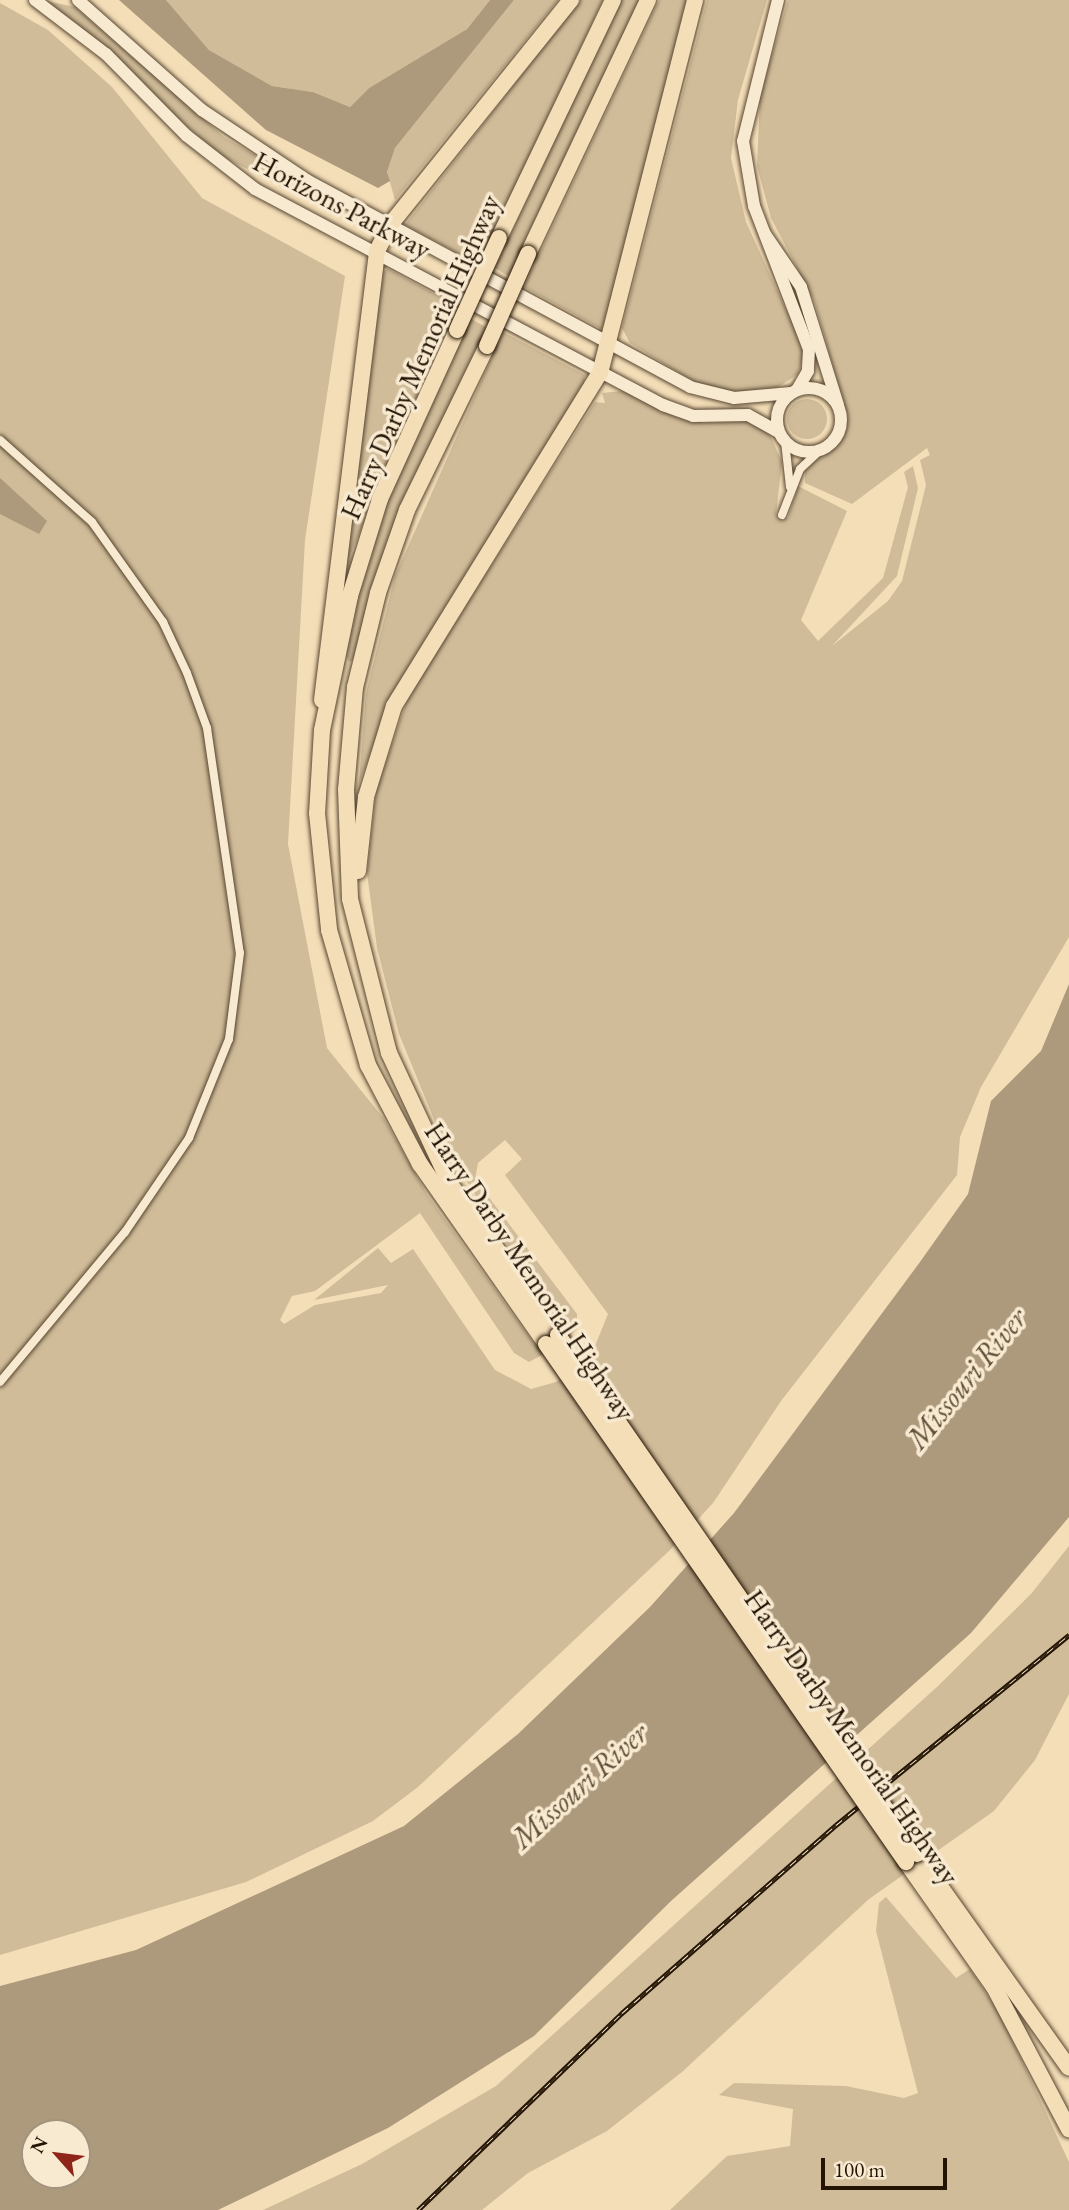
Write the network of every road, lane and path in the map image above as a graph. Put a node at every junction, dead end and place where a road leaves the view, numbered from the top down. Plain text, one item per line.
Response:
1 (35, 0) edge
2 (78, 0) edge
3 (571, 0) edge
4 (613, 0) edge
5 (648, 0) edge
6 (695, 0) edge
7 (778, 0) edge
8 (390, 225) junction
9 (763, 233) junction
10 (377, 251) junction
11 (610, 345) junction
12 (600, 373) junction
13 (794, 392) junction
14 (839, 409) junction
15 (782, 437) junction
16 (0, 440) edge
17 (819, 451) junction
18 (790, 488) junction
19 (782, 514) dead end
20 (322, 730) junction
21 (355, 933) junction
22 (552, 1340) junction
23 (0, 1382) edge
24 (911, 1858) junction
25 (1069, 2068) edge
26 (1069, 2129) edge

1 - 10 main road, Horizons Parkway
2 - 8 main road, Horizons Parkway
3 - 8 highway
4 - 20 highway, Harry Darby Memorial Highway, bridge
5 - 21 highway, Harry Darby Memorial Highway, bridge
6 - 11 highway
7 - 9 main road
8 - 10 highway
8 - 11 main road, Horizons Parkway
9 - 13 main road
9 - 14 main road
10 - 12 main road, Horizons Parkway
10 - 20 highway
11 - 12 highway
11 - 13 main road, Horizons Parkway
12 - 15 main road, Horizons Parkway
12 - 21 highway
13 - 14 main road
13 - 15 main road
14 - 17 main road
15 - 17 main road
15 - 18 street
16 - 23 street
17 - 18 street
18 - 19 street
20 - 22 highway, Harry Darby Memorial Highway
21 - 22 highway, Harry Darby Memorial Highway
22 - 24 highway, Harry Darby Memorial Highway, bridge
24 - 25 highway, Harry Darby Memorial Highway
24 - 26 highway, Harry Darby Memorial Highway

